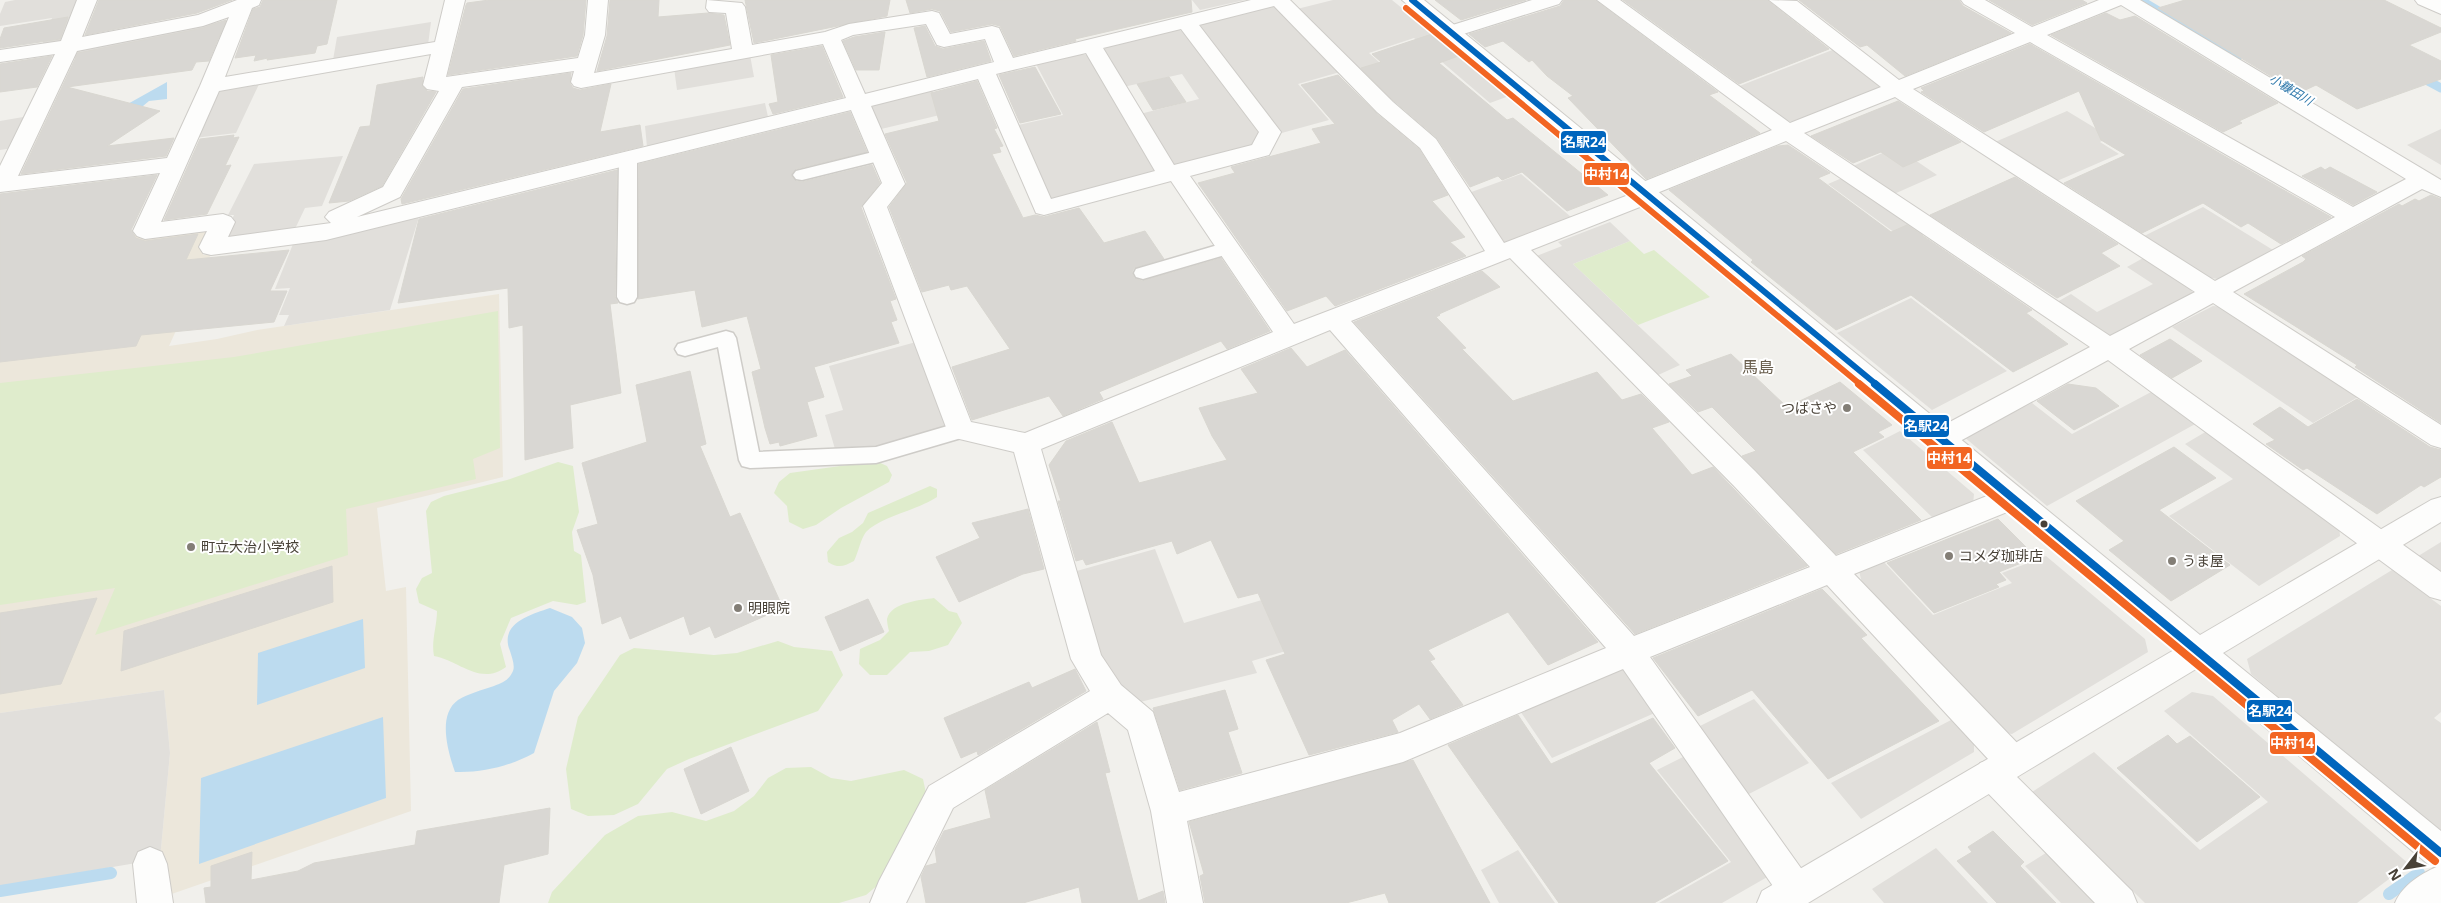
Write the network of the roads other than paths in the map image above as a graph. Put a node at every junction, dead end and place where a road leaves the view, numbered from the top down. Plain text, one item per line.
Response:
1 (87, 0) edge
2 (455, 0) edge
3 (598, 0) edge
4 (717, 0) edge
5 (1274, 0) edge
6 (1279, 0) edge
7 (1412, 0) edge
8 (1552, 0) edge
9 (1606, 0) edge
10 (1780, 0) edge
11 (1971, 0) edge
12 (2116, 0) edge
13 (2126, 0) edge
14 (2156, 0) edge
15 (2425, 0) edge
16 (248, 2) edge
17 (2441, 8) edge
18 (1186, 23) junction
19 (1450, 32) junction
20 (2031, 34) junction
21 (830, 37) junction
22 (69, 46) junction
23 (444, 46) junction
24 (1092, 46) junction
25 (743, 53) junction
26 (0, 56) edge
27 (587, 63) junction
28 (995, 69) junction
29 (454, 83) junction
30 (211, 86) junction
31 (1896, 88) junction
32 (858, 102) junction
33 (1788, 132) junction
34 (9, 153) edge
35 (881, 155) junction
36 (628, 159) junction
37 (175, 164) junction
38 (1172, 173) junction
39 (802, 176) dead end
40 (2435, 180) edge
41 (1644, 194) junction
42 (2353, 217) junction
43 (292, 237) junction
44 (1228, 248) junction
45 (1506, 251) junction
46 (1143, 273) dead end
47 (2213, 292) junction
48 (627, 298) dead end
49 (1334, 318) junction
50 (1289, 336) junction
51 (2109, 348) junction
52 (686, 349) dead end
53 (961, 430) junction
54 (2441, 438) edge
55 (1941, 439) junction
56 (1026, 444) junction
57 (2012, 498) junction
58 (2441, 508) edge
59 (2379, 544) junction
60 (1832, 570) junction
61 (2441, 588) edge
62 (2198, 651) junction
63 (1628, 652) junction
64 (1110, 695) junction
65 (2002, 768) junction
66 (1168, 811) junction
67 (2441, 853) edge
68 (150, 864) dead end
69 (2441, 882) edge
70 (1786, 897) edge
71 (154, 903) edge
72 (888, 903) edge
73 (1185, 903) edge
74 (2119, 903) edge
75 (2413, 903) edge

1 - 22 street
2 - 23 street
3 - 27 street
4 - 25 street
5 - 18 street
6 - 45 street
7 - 19 street
8 - 19 street
9 - 33 street
10 - 31 street
11 - 20 street
12 - 20 street
13 - 40 street
14 - 40 street
15 - 17 street
16 - 22 street
16 - 30 street
18 - 24 street
18 - 38 street
19 - 41 street
20 - 31 street
20 - 42 street
21 - 25 street
21 - 28 street
21 - 32 street
22 - 26 street
22 - 34 street
23 - 29 street
23 - 30 street
24 - 28 street
24 - 38 street
25 - 27 street
27 - 29 street
28 - 32 street
28 - 38 street
29 - 43 street
30 - 37 street
31 - 33 street
31 - 47 street
32 - 35 street
32 - 36 street
33 - 41 street
33 - 51 street
34 - 37 street
35 - 39 lane
35 - 53 street
36 - 43 street
36 - 48 lane
37 - 43 street
38 - 44 street
40 - 42 street
41 - 45 street
41 - 55 street
42 - 47 street
44 - 46 lane
44 - 50 street
45 - 49 street
45 - 60 street
47 - 51 street
47 - 54 street
49 - 50 street
49 - 63 street
50 - 56 street
51 - 55 street
51 - 59 street
52 - 53 lane
53 - 56 street
55 - 57 street
56 - 64 street
57 - 60 street
57 - 62 street
58 - 59 street
59 - 61 street
59 - 62 street
60 - 63 street
60 - 65 street
62 - 65 street
62 - 67 street
63 - 66 street
63 - 70 street
64 - 66 street
64 - 72 street
65 - 70 street
65 - 74 street
66 - 73 street
68 - 71 street
69 - 75 street

